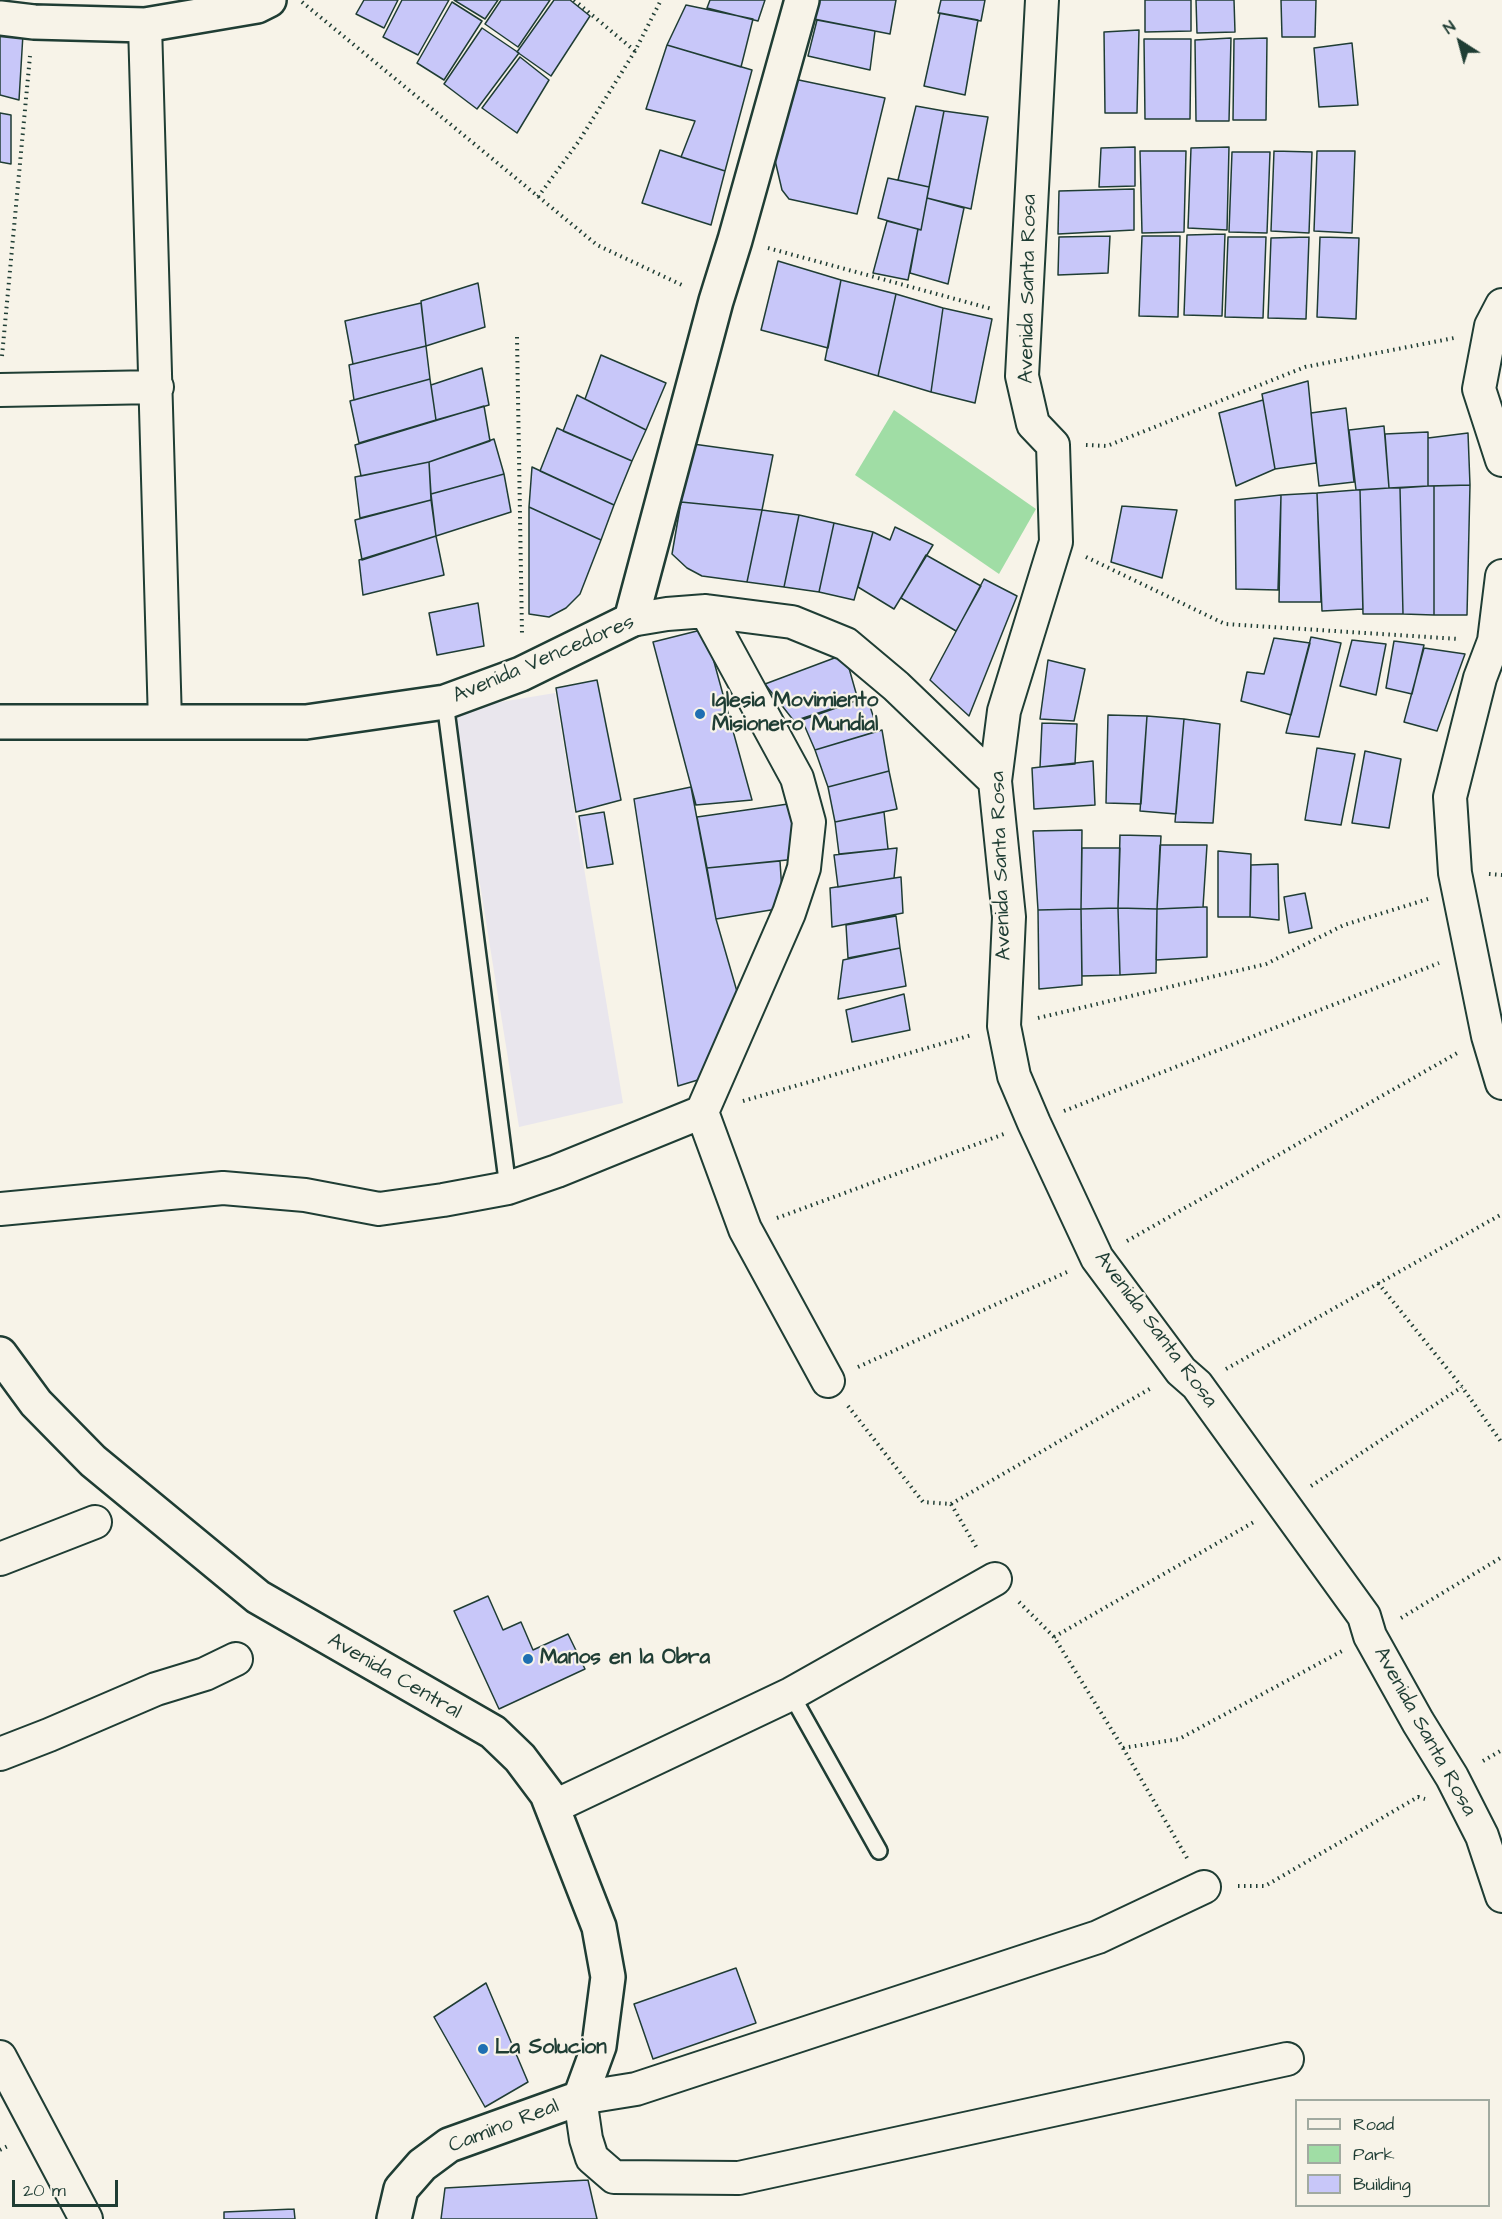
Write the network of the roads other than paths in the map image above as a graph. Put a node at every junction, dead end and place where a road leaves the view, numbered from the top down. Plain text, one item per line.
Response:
1 (801, 0) edge
2 (1042, 0) edge
3 (256, 2) edge
4 (0, 18) edge
5 (145, 25) junction
6 (1496, 318) edge
7 (1, 375) edge
8 (157, 387) junction
9 (1502, 460) edge
10 (1502, 576) edge
11 (706, 611) junction
12 (631, 620) junction
13 (445, 702) junction
14 (0, 722) edge
15 (165, 722) junction
16 (995, 781) junction
17 (1502, 1083) edge
18 (702, 1113) junction
19 (508, 1188) junction
20 (0, 1209) edge
21 (0, 1356) edge
22 (828, 1381) road end
23 (95, 1522) dead end
24 (0, 1559) edge
25 (995, 1579) road end
26 (236, 1659) dead end
27 (790, 1694) junction
28 (0, 1754) edge
29 (553, 1807) junction
30 (879, 1851) dead end
31 (1204, 1887) road end
32 (1502, 1896) edge
33 (0, 2057) edge
34 (1287, 2059) dead end
35 (580, 2098) junction
36 (86, 2219) edge
37 (394, 2219) edge

1 - 12 street
2 - 16 street, Avenida Santa Rosa
3 - 5 street
4 - 5 street
5 - 8 street
6 - 9 street
7 - 8 street
8 - 15 street
10 - 17 street
11 - 12 street, Avenida Vencedores
11 - 16 street, Avenida Vencedores
11 - 18 street
12 - 13 street, Avenida Vencedores
13 - 15 street, Avenida Vencedores
13 - 19 lane
14 - 15 street, Avenida Vencedores
16 - 32 street, Avenida Santa Rosa
18 - 19 street
18 - 22 street
19 - 20 street
21 - 29 street, Avenida Central
23 - 24 street
25 - 27 street
26 - 28 street
27 - 29 street
27 - 30 lane
29 - 35 street, Avenida Central
31 - 35 street
33 - 36 street
34 - 35 street
35 - 37 street, Camino Real

